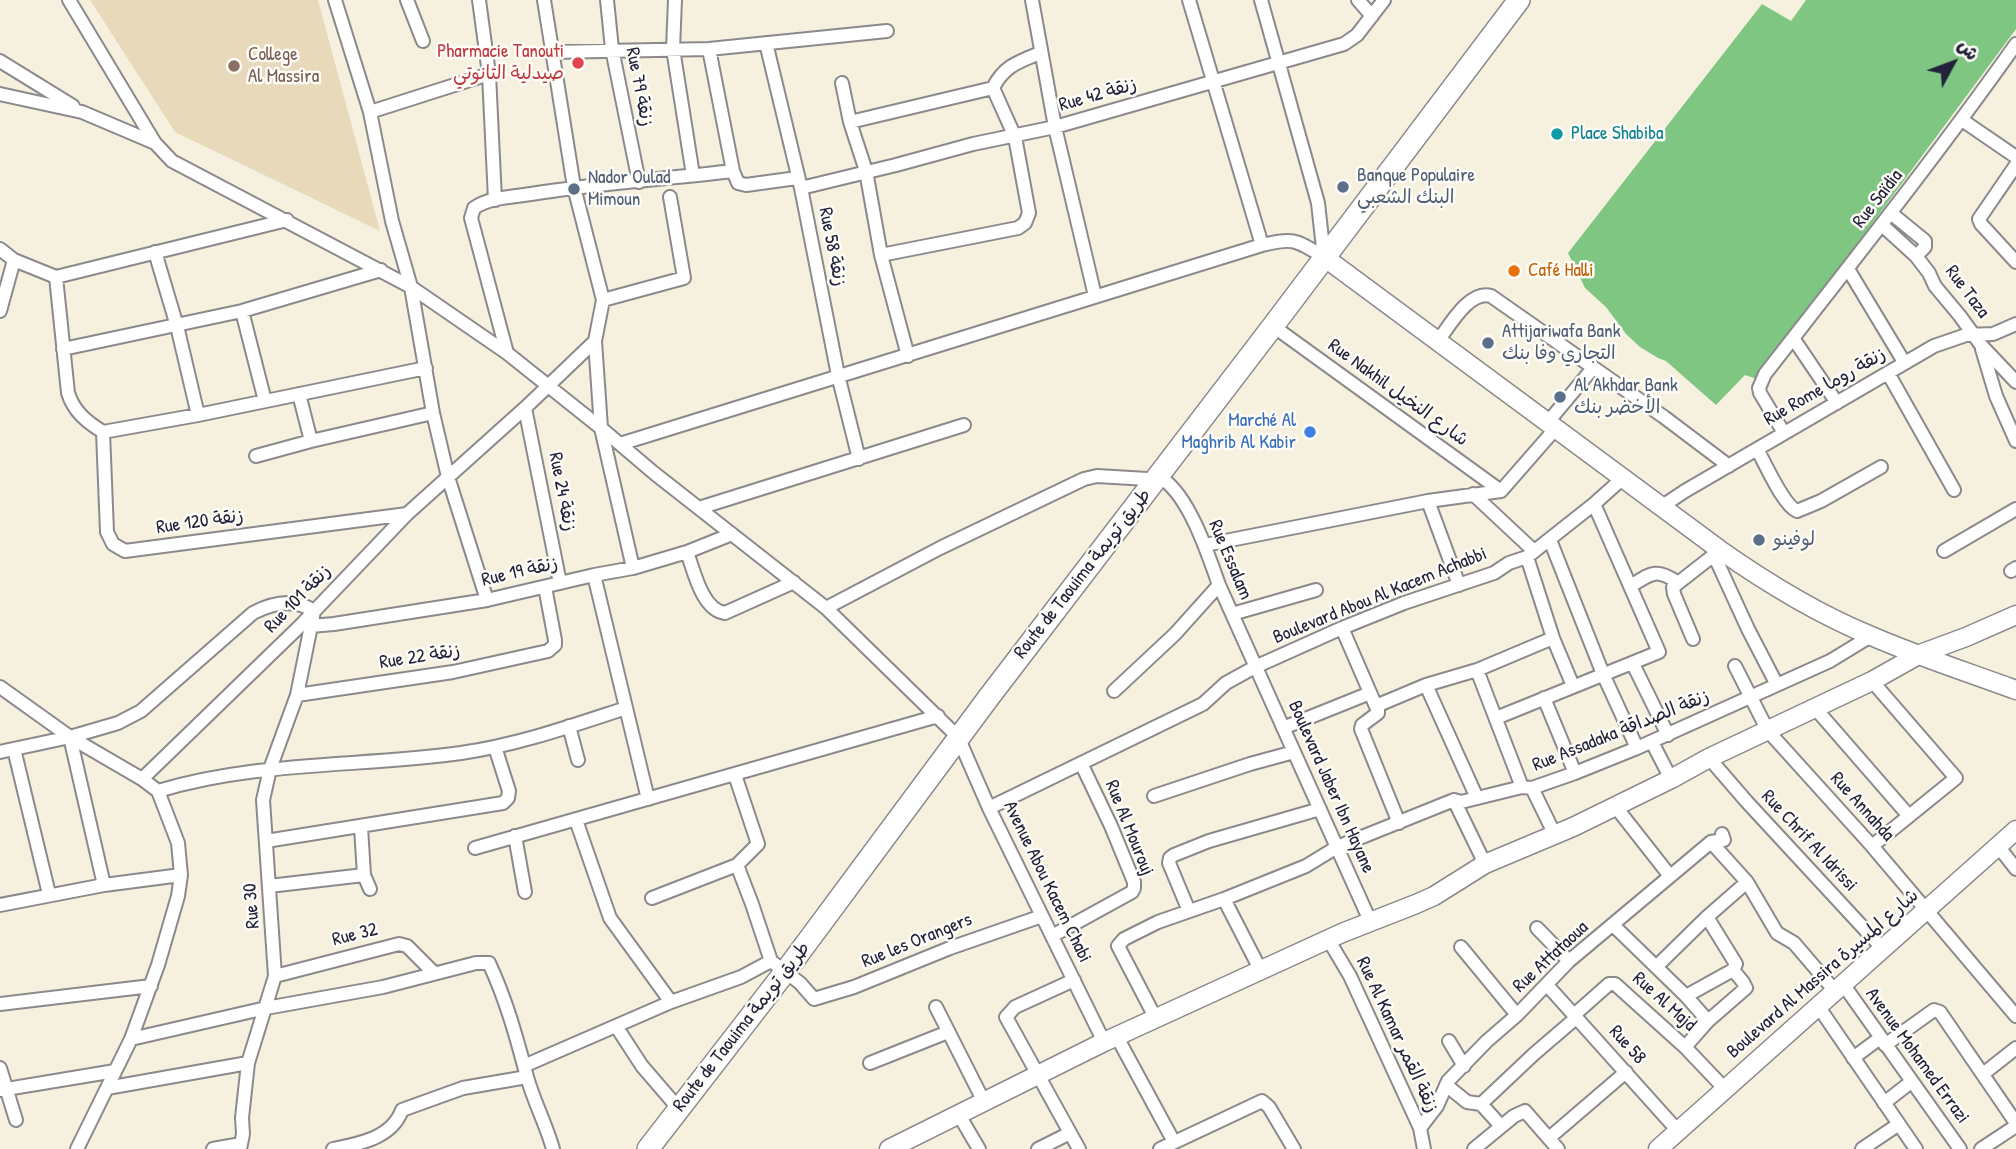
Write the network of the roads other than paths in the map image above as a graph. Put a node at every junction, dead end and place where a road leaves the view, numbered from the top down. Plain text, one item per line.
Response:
1 (69, 0) edge
2 (335, 0) edge
3 (407, 0) edge
4 (479, 0) edge
5 (544, 0) edge
6 (607, 0) edge
7 (675, 0) edge
8 (1032, 0) edge
9 (1189, 0) edge
10 (1261, 0) edge
11 (1358, 0) edge
12 (1384, 0) edge
13 (1519, 0) edge
14 (1372, 16) junction
15 (887, 31) dead end
16 (423, 41) dead end
17 (766, 43) junction
18 (2016, 44) edge
19 (673, 49) junction
20 (709, 49) junction
21 (612, 50) junction
22 (552, 52) junction
23 (1040, 53) junction
24 (0, 61) edge
25 (1278, 63) junction
26 (489, 74) junction
27 (1213, 81) junction
28 (842, 83) dead end
29 (993, 88) junction
30 (0, 94) edge
31 (370, 111) junction
32 (82, 112) junction
33 (1962, 120) junction
34 (849, 122) junction
35 (1055, 127) junction
36 (1015, 137) junction
37 (155, 143) junction
38 (2015, 166) edge
39 (733, 171) junction
40 (866, 172) junction
41 (693, 175) junction
42 (639, 182) junction
43 (799, 183) junction
44 (574, 187) junction
45 (670, 197) dead end
46 (495, 200) junction
47 (1892, 214) junction
48 (287, 220) junction
49 (1882, 225) junction
50 (1262, 245) junction
51 (0, 249) edge
52 (155, 252) junction
53 (881, 255) junction
54 (1916, 256) junction
55 (1324, 257) junction
56 (15, 260) junction
57 (2016, 262) edge
58 (1848, 269) junction
59 (381, 270) junction
60 (56, 277) junction
61 (411, 287) junction
62 (1095, 296) junction
63 (603, 300) junction
64 (0, 311) edge
65 (242, 311) junction
66 (2016, 324) edge
67 (177, 326) junction
68 (1273, 326) junction
69 (1793, 338) junction
70 (1978, 340) junction
71 (595, 341) junction
72 (1437, 341) junction
73 (63, 349) junction
74 (506, 353) junction
75 (908, 356) junction
76 (1904, 362) junction
77 (426, 368) junction
78 (1593, 368) junction
79 (1888, 373) junction
80 (838, 375) junction
81 (2016, 382) edge
82 (548, 386) junction
83 (299, 394) junction
84 (265, 401) junction
85 (1837, 403) junction
86 (525, 408) junction
87 (433, 413) junction
88 (198, 415) junction
89 (964, 425) dead end
90 (1552, 425) junction
91 (601, 428) junction
92 (103, 432) junction
93 (1784, 433) junction
94 (311, 441) junction
95 (2016, 441) edge
96 (620, 444) junction
97 (1757, 449) junction
98 (256, 456) dead end
99 (859, 459) junction
100 (1728, 466) junction
101 (1881, 467) dead end
102 (449, 477) junction
103 (1623, 478) junction
104 (1156, 479) junction
105 (1954, 490) dead end
106 (1501, 491) junction
107 (1473, 494) junction
108 (1428, 501) junction
109 (1594, 504) junction
110 (1661, 507) junction
111 (698, 508) junction
112 (2016, 509) edge
113 (407, 514) junction
114 (732, 534) junction
115 (1550, 540) junction
116 (1205, 545) junction
117 (1944, 551) dead end
118 (687, 552) junction
119 (1717, 553) junction
120 (1531, 554) junction
121 (633, 568) junction
122 (594, 575) junction
123 (794, 582) junction
124 (1677, 582) junction
125 (561, 583) junction
126 (1219, 585) junction
127 (1460, 585) junction
128 (1631, 586) junction
129 (545, 587) junction
130 (1316, 590) dead end
131 (487, 600) junction
132 (826, 608) junction
133 (314, 611) junction
134 (1233, 614) junction
135 (2016, 615) edge
136 (310, 626) junction
137 (1342, 628) junction
138 (1871, 636) junction
139 (1553, 638) junction
140 (1693, 639) dead end
141 (1920, 654) junction
142 (1633, 664) junction
143 (1735, 666) dead end
144 (1255, 667) junction
145 (1477, 670) junction
146 (1603, 674) junction
147 (1872, 681) junction
148 (1426, 685) junction
149 (1777, 685) junction
150 (1573, 686) junction
151 (0, 687) edge
152 (2016, 690) edge
153 (1114, 691) dead end
154 (1370, 692) junction
155 (297, 695) junction
156 (1751, 697) junction
157 (1544, 698) junction
158 (1376, 706) junction
159 (626, 708) junction
160 (1815, 708) junction
161 (938, 716) junction
162 (1496, 718) junction
163 (569, 726) junction
164 (1283, 728) junction
165 (1768, 731) junction
166 (1668, 735) junction
167 (70, 737) junction
168 (958, 737) junction
169 (1652, 742) junction
170 (495, 747) junction
171 (1637, 748) junction
172 (14, 749) junction
173 (0, 752) edge
174 (1294, 752) junction
175 (1709, 758) junction
176 (578, 760) dead end
177 (1081, 763) junction
178 (270, 769) junction
179 (1575, 773) junction
180 (735, 775) junction
181 (142, 779) junction
182 (1671, 779) junction
183 (1527, 787) junction
184 (158, 791) junction
185 (1154, 796) dead end
186 (1477, 798) junction
187 (648, 799) junction
188 (1454, 800) junction
189 (1615, 806) junction
190 (989, 808) junction
191 (1320, 809) junction
192 (1909, 816) junction
193 (576, 820) junction
194 (1399, 823) junction
195 (361, 827) junction
196 (2016, 830) edge
197 (1554, 833) junction
198 (515, 836) junction
199 (1716, 838) joint
200 (266, 841) junction
201 (1872, 846) junction
202 (1998, 846) junction
203 (1337, 847) junction
204 (475, 848) dead end
205 (1485, 864) junction
206 (737, 865) junction
207 (2016, 869) edge
208 (181, 875) junction
209 (364, 875) junction
210 (1670, 876) junction
211 (1747, 882) junction
212 (104, 885) junction
213 (269, 886) junction
214 (370, 889) dead end
215 (525, 892) dead end
216 (49, 894) junction
217 (652, 898) dead end
218 (1224, 899) junction
219 (0, 905) edge
220 (1927, 910) junction
221 (1189, 911) junction
222 (1042, 916) junction
223 (1707, 916) junction
224 (1371, 922) junction
225 (1613, 925) junction
226 (1537, 928) dead end
227 (1052, 936) junction
228 (1328, 939) junction
229 (1461, 947) dead end
230 (1882, 949) junction
231 (1569, 961) junction
232 (778, 967) junction
233 (1656, 967) junction
234 (1733, 970) junction
235 (1261, 971) junction
236 (434, 973) junction
237 (275, 976) junction
238 (1074, 980) junction
239 (1547, 985) junction
240 (151, 986) junction
241 (1839, 988) junction
242 (1686, 996) junction
243 (671, 1002) junction
244 (0, 1004) edge
245 (1818, 1006) junction
246 (936, 1007) dead end
247 (265, 1008) junction
248 (1517, 1015) junction
249 (2016, 1016) edge
250 (1575, 1017) junction
251 (1156, 1019) junction
252 (1708, 1021) junction
253 (616, 1026) junction
254 (948, 1032) junction
255 (131, 1039) junction
256 (1111, 1039) junction
257 (1450, 1041) dead end
258 (1882, 1042) junction
259 (1685, 1047) junction
260 (2016, 1048) edge
261 (1853, 1058) junction
262 (248, 1063) junction
263 (870, 1063) dead end
264 (1464, 1066) junction
265 (0, 1068) edge
266 (115, 1070) junction
267 (526, 1071) junction
268 (1626, 1072) junction
269 (1983, 1074) junction
270 (1040, 1075) junction
271 (1911, 1082) junction
272 (1446, 1085) junction
273 (107, 1088) junction
274 (1724, 1088) junction
275 (3, 1089) edge
276 (984, 1102) junction
277 (1884, 1103) junction
278 (1481, 1104) junction
279 (679, 1109) junction
280 (959, 1115) junction
281 (16, 1120) dead end
282 (1899, 1124) junction
283 (2016, 1125) edge
284 (1501, 1126) junction
285 (1420, 1128) junction
286 (1070, 1133) junction
287 (1549, 1138) junction
288 (1174, 1142) junction
289 (1670, 1142) edge
290 (240, 1146) edge
291 (77, 1149) edge
292 (213, 1149) edge
293 (333, 1149) edge
294 (553, 1149) edge
295 (648, 1149) edge
296 (889, 1149) edge
297 (979, 1149) edge
298 (1038, 1149) edge
299 (1079, 1149) edge
300 (1160, 1149) edge
301 (1294, 1149) edge
302 (1424, 1149) edge
303 (1474, 1149) edge
304 (1558, 1149) edge
305 (1862, 1149) edge
306 (1916, 1149) edge
307 (1960, 1149) edge
308 (1981, 1149) edge

1 - 37 street
2 - 31 street
3 - 16 street
4 - 26 street
5 - 22 street
6 - 21 street, Rue 79 زنقة
7 - 19 street
8 - 23 street
9 - 27 street
10 - 25 street
11 - 14 street
12 - 14 street, Rue 42 زنقة
13 - 55 main road, Route de Taouima طريق تويمة
14 - 25 street, Rue 42 زنقة
15 - 17 street
17 - 20 street
17 - 43 street, Rue 58 زنقة
18 - 33 street, Rue Saïdia
19 - 20 street
19 - 21 street
19 - 41 street
20 - 39 street
21 - 22 street
21 - 42 street, Rue 79 زنقة
22 - 44 street
23 - 29 street
23 - 35 street
24 - 32 street
25 - 27 street, Rue 42 زنقة
25 - 55 street
26 - 31 street
26 - 46 street
27 - 35 street, Rue 42 زنقة
27 - 50 street
28 - 34 street
29 - 34 street
29 - 36 street
30 - 32 street
31 - 61 street
32 - 37 street
33 - 38 street
33 - 47 street, Rue Saïdia
34 - 40 street
35 - 36 street, Rue 42 زنقة
35 - 62 street
36 - 40 street, Rue 42 زنقة
36 - 53 street
37 - 48 street
38 - 57 street
39 - 41 street
39 - 43 street, Rue 42 زنقة
40 - 43 street, Rue 42 زنقة
40 - 53 street
41 - 42 street
42 - 44 street
43 - 80 street, Rue 58 زنقة
44 - 46 street
44 - 63 street
45 - 63 street
46 - 74 street
47 - 49 street, Rue Saïdia
47 - 54 street, Rue Taza
48 - 52 street
48 - 59 street
49 - 54 street, Rue Taza
49 - 58 street, Rue Saïdia
50 - 55 street
50 - 62 street
51 - 56 street
52 - 60 street
52 - 67 street
53 - 75 street
54 - 70 street, Rue Taza
55 - 68 main road, Route de Taouima طريق تويمة
55 - 72 main road
56 - 60 street
56 - 64 street
58 - 69 street, Rue Saïdia
58 - 76 street
59 - 61 street
59 - 65 street
60 - 73 street
61 - 74 street
61 - 77 street
62 - 75 street
63 - 71 street
65 - 67 street
65 - 84 street
66 - 70 street, Rue Rome زنقة روما
67 - 73 street
67 - 88 street
68 - 104 main road, Route de Taouima طريق تويمة
68 - 106 street, Rue Nakhil شارع النخيل
69 - 85 street
69 - 93 street, Rue Saïdia
70 - 76 street, Rue Rome زنقة روما
70 - 81 street, Rue Taza
70 - 95 street
71 - 82 street, Rue 101 زنقة
71 - 91 street
72 - 78 street
72 - 90 main road
73 - 92 street
74 - 82 street
75 - 80 street
76 - 79 street, Rue Rome زنقة روما
77 - 83 street
77 - 87 street
78 - 90 street
78 - 100 street
79 - 85 street, Rue Rome زنقة روما
79 - 105 street
80 - 96 street
80 - 99 street, Rue 58 زنقة
82 - 86 street, Rue 101 زنقة
82 - 91 street
83 - 84 street
83 - 94 street
84 - 88 street
85 - 93 street, Rue Rome زنقة روما
86 - 102 street, Rue 101 زنقة
86 - 125 street, Rue 24 زنقة
87 - 94 street
87 - 102 street
88 - 92 street
89 - 99 street
90 - 103 main road
90 - 106 street
91 - 96 street
91 - 121 street
92 - 113 street, Rue 120 زنقة
93 - 97 street, Rue Rome زنقة روما
94 - 98 street
96 - 111 street
97 - 100 street, Rue Rome زنقة روما
97 - 101 street
99 - 111 street
100 - 110 street, Rue Rome زنقة روما
102 - 113 street, Rue 101 زنقة
102 - 131 street
103 - 109 street, Boulevard Abou Al Kacem Achabbi
103 - 110 main road
104 - 116 street, Rue Essalam
104 - 132 street
104 - 168 main road, Route de Taouima طريق تويمة
106 - 107 street
107 - 108 street
107 - 120 street
108 - 116 street
108 - 127 street
109 - 115 street, Boulevard Abou Al Kacem Achabbi
109 - 128 street
110 - 119 main road
111 - 114 street
112 - 117 street
113 - 133 street, Rue 101 زنقة
114 - 118 street, Rue 19 زنقة
114 - 123 street
115 - 120 street, Boulevard Abou Al Kacem Achabbi
115 - 146 street
116 - 126 street, Rue Essalam
118 - 121 street, Rue 19 زنقة
118 - 123 street
119 - 124 street
119 - 138 main road
119 - 149 street
120 - 127 street, Boulevard Abou Al Kacem Achabbi
120 - 139 street
121 - 122 street, Rue 19 زنقة
122 - 125 street, Rue 19 زنقة
122 - 159 street
123 - 132 street
124 - 128 street
124 - 140 street
125 - 129 street, Rue 19 زنقة
126 - 134 street, Rue Essalam
126 - 153 street
127 - 137 street, Boulevard Abou Al Kacem Achabbi
128 - 142 street
129 - 131 street, Rue 19 زنقة
129 - 155 street, Rue 22 زنقة
130 - 134 street
131 - 136 street, Rue 19 زنقة
132 - 161 street
133 - 136 street, Rue 30
133 - 167 street
133 - 181 street, Rue 101 زنقة
134 - 144 street, Rue Essalam
135 - 141 main road
136 - 155 street, Rue 30
137 - 144 street, Boulevard Abou Al Kacem Achabbi
137 - 154 street
138 - 141 main road
138 - 149 street, Rue Assadaka زنقة الصداقة
139 - 145 street
139 - 150 street
141 - 147 main road
141 - 152 main road
142 - 146 street
142 - 166 street
143 - 156 street, Rue Annahda
144 - 164 street, Boulevard Jaber Ibn Hayane
144 - 177 street, Boulevard Abou Al Kacem Achabbi
145 - 148 street
145 - 162 street
146 - 150 street
146 - 171 street
147 - 160 main road
147 - 192 street
148 - 158 street
148 - 186 street
149 - 156 street, Rue Assadaka زنقة الصداقة
150 - 157 street
151 - 167 street
154 - 158 street
154 - 164 street
155 - 178 street, Rue 30
156 - 165 street, Rue Annahda
156 - 166 street, Rue Assadaka زنقة الصداقة
157 - 162 street
157 - 179 street
158 - 194 street
159 - 163 street
159 - 187 street
160 - 165 main road
160 - 192 street
161 - 168 street
161 - 180 street
162 - 183 street
163 - 170 street
163 - 176 street
164 - 174 street, Boulevard Jaber Ibn Hayane
165 - 175 main road
165 - 201 street, Rue Annahda
166 - 169 street, Rue Assadaka زنقة الصداقة
167 - 172 street
167 - 181 street
167 - 212 street
168 - 190 street, Avenue Abou Kacem Chabi
168 - 232 main road, Route de Taouima طريق تويمة
169 - 171 street, Rue Assadaka زنقة الصداقة
169 - 182 street
170 - 178 street
170 - 195 street
171 - 179 street, Rue Assadaka زنقة الصداقة
172 - 173 street
172 - 216 street
174 - 185 street
174 - 191 street, Boulevard Jaber Ibn Hayane
175 - 182 main road
175 - 230 street, Rue Chrif Al Idrissi
177 - 190 street, Boulevard Abou Al Kacem Achabbi
177 - 227 street, Rue Al Mourouj
178 - 184 street
178 - 200 street, Rue 30
179 - 183 street, Rue Assadaka زنقة الصداقة
180 - 187 street
180 - 206 street
181 - 184 street
182 - 189 main road
183 - 186 street, Rue Assadaka زنقة الصداقة
183 - 197 street
184 - 208 street
186 - 188 street, Rue Assadaka زنقة الصداقة
187 - 193 street
188 - 194 street, Rue Assadaka زنقة الصداقة
188 - 205 street
189 - 197 main road
189 - 210 street
190 - 222 street, Avenue Abou Kacem Chabi
191 - 203 street, Boulevard Jaber Ibn Hayane
191 - 221 street
192 - 201 street
193 - 198 street
193 - 243 street
194 - 203 street, Rue Assadaka زنقة الصداقة
195 - 200 street
195 - 209 street
196 - 202 main road, Boulevard Al Massira شارع المسيرة
197 - 205 main road
198 - 204 street
198 - 215 street
199 - 210 street, Rue Attataoua
199 - 211 street, Avenue Mohamed Errazi
200 - 213 street, Rue 30
201 - 220 street, Rue Annahda
202 - 207 street
202 - 220 main road, Boulevard Al Massira شارع المسيرة
203 - 218 street, Rue Assadaka زنقة الصداقة
203 - 224 street, Boulevard Jaber Ibn Hayane
205 - 224 main road
206 - 217 street
206 - 232 street
208 - 212 street
208 - 240 street
209 - 213 street
209 - 214 street
210 - 225 street, Rue Attataoua
211 - 223 street
211 - 241 street, Avenue Mohamed Errazi
212 - 216 street
213 - 237 street, Rue 30
216 - 219 street
218 - 221 street, Rue Assadaka زنقة الصداقة
218 - 235 street
220 - 230 main road, Boulevard Al Massira شارع المسيرة
220 - 249 street, Rue Annahda
221 - 251 street, Rue Assadaka زنقة الصداقة
222 - 227 street, Avenue Abou Kacem Chabi
222 - 232 street, Rue les Orangers
223 - 233 street
223 - 234 street
224 - 228 main road
225 - 231 street, Rue Attataoua
225 - 233 street
226 - 231 street
227 - 238 street, Avenue Abou Kacem Chabi
228 - 235 main road
228 - 285 street, Rue Al Kamar زنقة القمر
229 - 248 street
230 - 241 main road, Boulevard Al Massira شارع المسيرة
231 - 239 street, Rue Attataoua
232 - 243 street
232 - 279 main road, Route de Taouima طريق تويمة
233 - 242 street
234 - 242 street
234 - 252 street
235 - 251 main road
236 - 237 street, Rue 32
236 - 247 street
236 - 267 street
237 - 247 street, Rue 30
238 - 256 street, Avenue Abou Kacem Chabi
238 - 270 street
239 - 248 street, Rue Attataoua
239 - 250 street, Rue 58
240 - 244 street
240 - 255 street
241 - 245 main road, Boulevard Al Massira شارع المسيرة
241 - 258 street, Avenue Mohamed Errazi
242 - 252 street
243 - 253 street
245 - 261 street
245 - 274 main road, Boulevard Al Massira شارع المسيرة
246 - 254 street
247 - 255 street
247 - 262 street, Rue 30
248 - 264 street, Rue Attataoua
250 - 259 street, Rue Al Majd
250 - 268 street, Rue 58
250 - 278 street
251 - 256 main road
252 - 259 street
253 - 267 street
253 - 279 street
254 - 263 street
254 - 276 street
255 - 266 street
256 - 270 main road
256 - 288 street, Avenue Abou Kacem Chabi
257 - 264 street
258 - 261 street
258 - 269 street
258 - 271 street, Avenue Mohamed Errazi
259 - 274 street, Rue Al Majd
260 - 269 street
261 - 277 street
262 - 273 street
262 - 290 street, Rue 30
264 - 272 street, Rue Attataoua
265 - 275 street
266 - 273 street
266 - 275 street
267 - 293 street
267 - 294 street
268 - 287 street
268 - 289 street, Rue 58
269 - 283 street
270 - 276 main road
270 - 286 street
271 - 277 street
271 - 307 street, Avenue Mohamed Errazi
272 - 278 street
272 - 285 street, Rue Attataoua
273 - 291 street
274 - 289 main road, Boulevard Al Massira شارع المسيرة
275 - 281 street
276 - 280 main road
277 - 282 street
278 - 284 street
279 - 295 main road, Route de Taouima طريق تويمة
280 - 296 main road
280 - 297 street
282 - 305 street
282 - 306 street
283 - 308 street
284 - 287 street
284 - 303 street
285 - 302 street, Rue Al Kamar زنقة القمر
286 - 298 street
286 - 299 street
287 - 304 street
288 - 300 street
288 - 301 street
290 - 292 street

